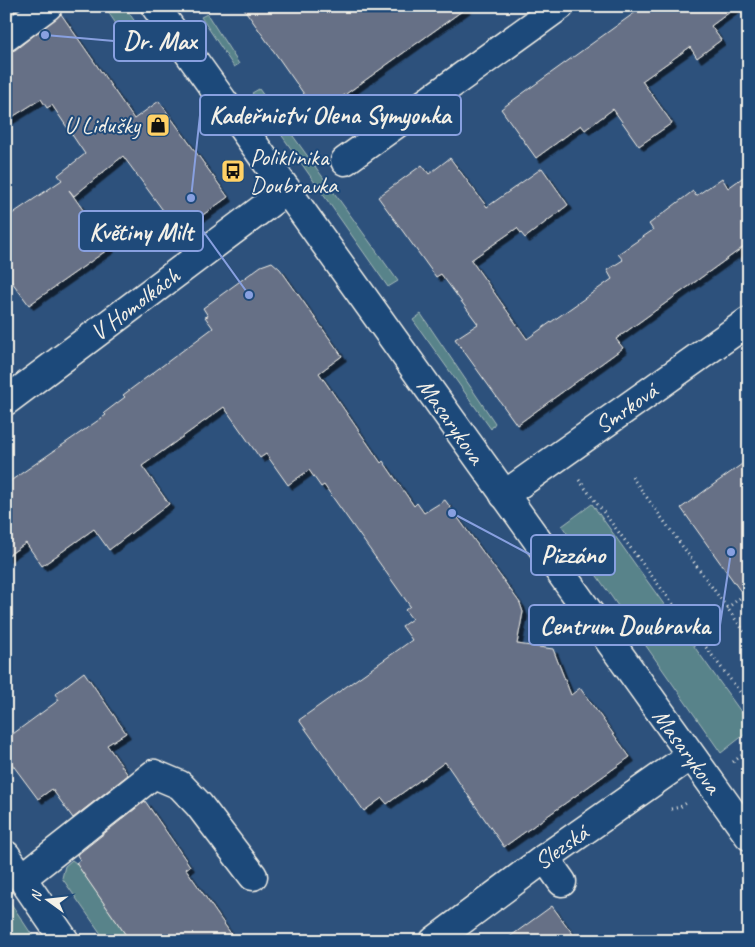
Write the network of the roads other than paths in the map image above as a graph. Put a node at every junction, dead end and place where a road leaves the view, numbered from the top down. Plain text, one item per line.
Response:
1 (48, 6) edge
2 (155, 6) edge
3 (560, 6) edge
4 (6, 37) edge
5 (345, 161) dead end
6 (287, 190) junction
7 (749, 321) edge
8 (6, 401) edge
9 (504, 496) junction
10 (690, 756) junction
11 (749, 836) edge
12 (6, 855) edge
13 (545, 858) junction
14 (253, 876) dead end
15 (22, 878) junction
16 (562, 882) dead end
17 (65, 941) edge
18 (434, 941) edge

1 - 4 street
2 - 6 street, Masarykova
3 - 5 street
6 - 8 street, V Homolkách
6 - 9 street, Masarykova
7 - 9 street, Smrková
9 - 10 street, Masarykova
10 - 11 street, Masarykova
10 - 13 street, Slezská
12 - 15 street
13 - 16 street
13 - 18 street, Slezská
14 - 15 street
15 - 17 street

